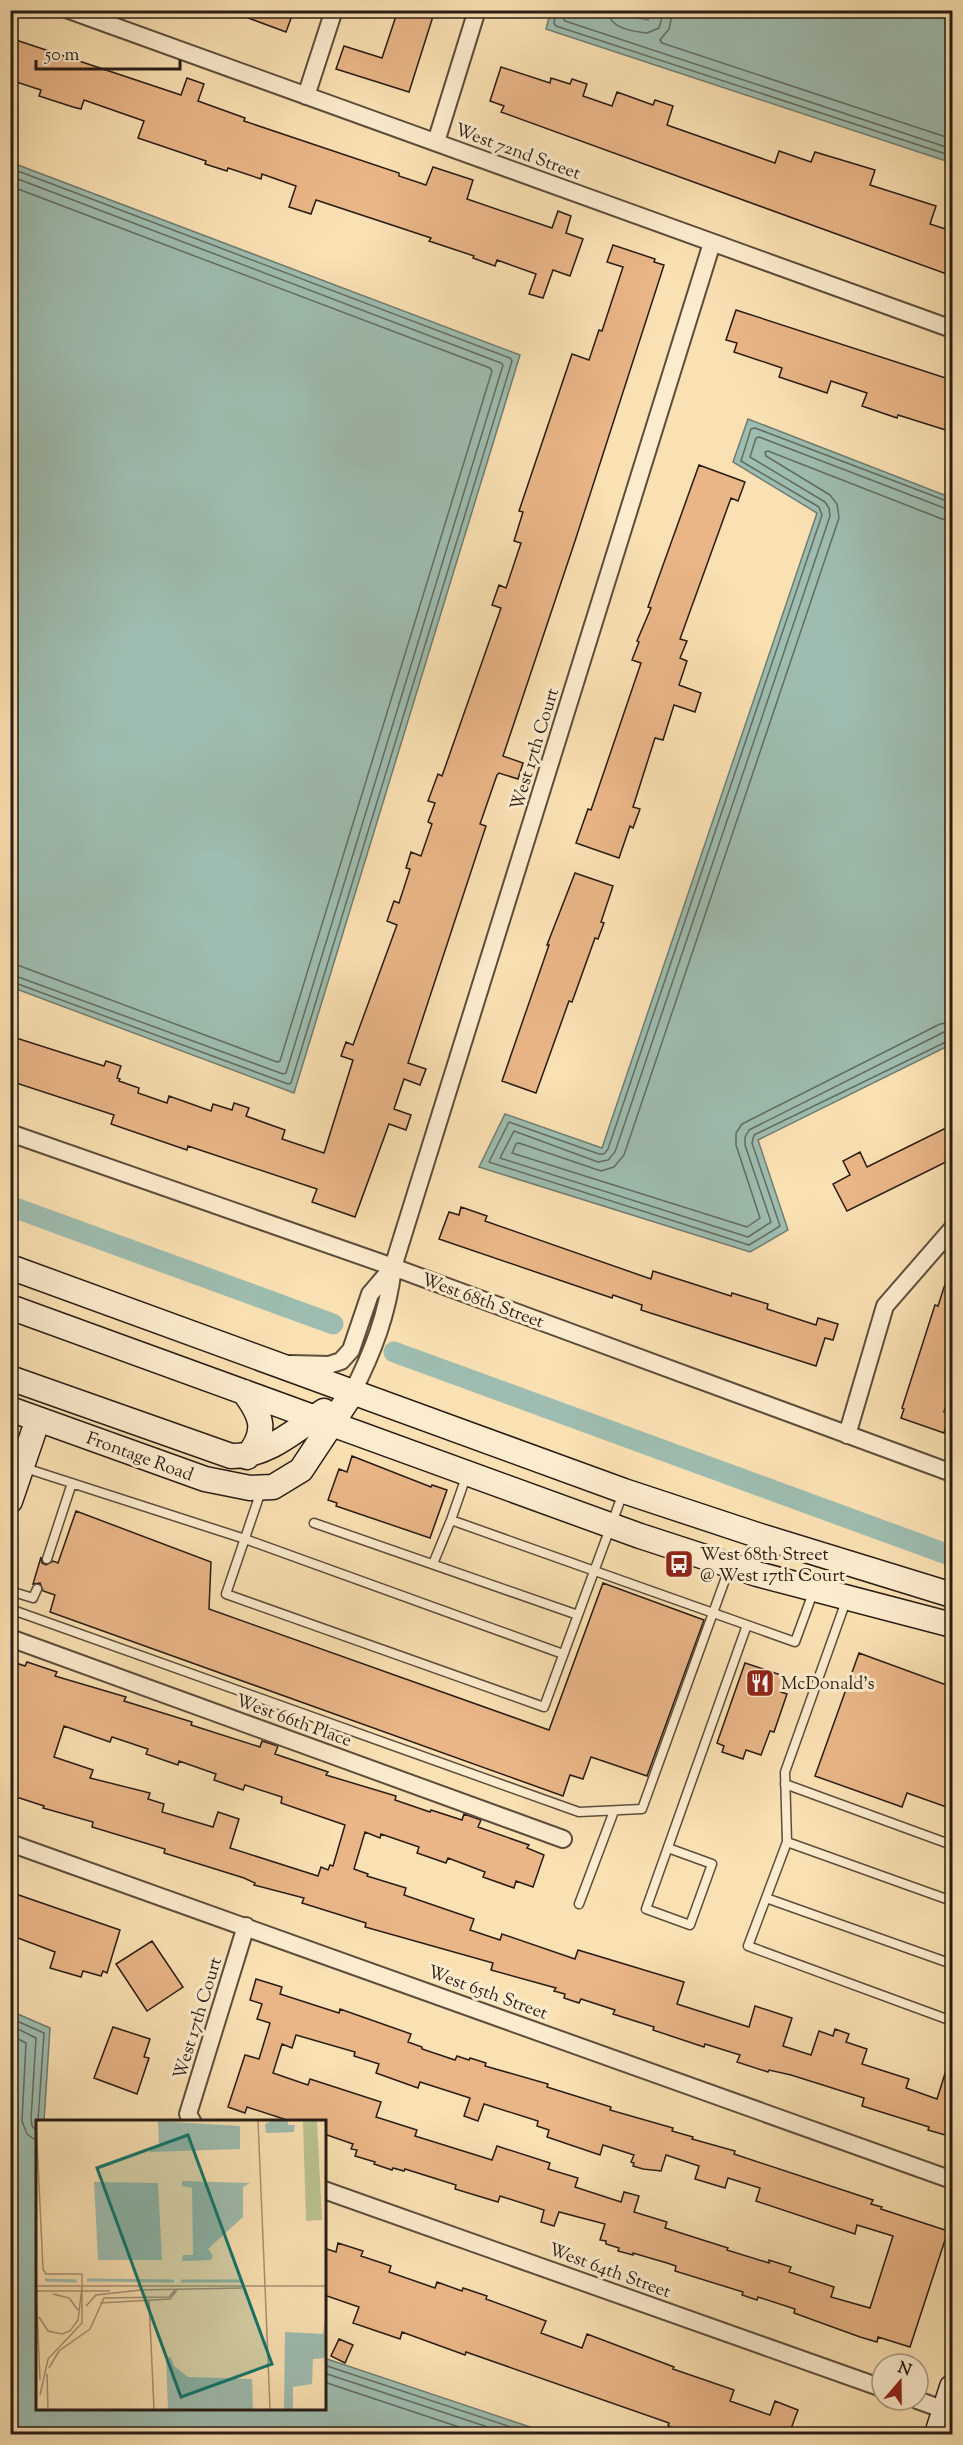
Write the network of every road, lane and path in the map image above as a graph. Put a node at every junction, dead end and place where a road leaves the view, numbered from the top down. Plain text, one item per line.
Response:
1 (69, 10) edge
2 (334, 10) edge
3 (477, 10) edge
4 (306, 96) junction
5 (436, 142) junction
6 (712, 243) junction
7 (952, 329) edge
8 (10, 1133) edge
9 (952, 1229) edge
10 (10, 1266) edge
11 (393, 1267) junction
12 (10, 1307) edge
13 (274, 1364) junction
14 (10, 1378) edge
15 (244, 1392) junction
16 (352, 1393) junction
17 (86, 1405) junction
18 (10, 1409) edge
19 (38, 1419) junction
20 (323, 1421) junction
21 (847, 1435) junction
22 (247, 1456) junction
23 (22, 1467) junction
24 (467, 1473) junction
25 (952, 1473) edge
26 (72, 1483) junction
27 (268, 1487) junction
28 (624, 1491) junction
29 (10, 1501) edge
30 (451, 1520) junction
31 (314, 1522) dead end
32 (611, 1524) junction
33 (244, 1539) junction
34 (47, 1559) dead end
35 (433, 1564) junction
36 (730, 1565) junction
37 (594, 1571) junction
38 (37, 1589) dead end
39 (814, 1589) junction
40 (10, 1591) edge
41 (952, 1594) edge
42 (847, 1598) junction
43 (10, 1609) edge
44 (713, 1612) junction
45 (578, 1615) junction
46 (747, 1625) junction
47 (952, 1625) edge
48 (10, 1638) edge
49 (563, 1654) junction
50 (785, 1784) junction
51 (614, 1811) junction
52 (564, 1839) dead end
53 (787, 1842) junction
54 (10, 1843) edge
55 (952, 1845) edge
56 (668, 1848) junction
57 (766, 1898) junction
58 (952, 1901) edge
59 (579, 1904) dead end
60 (246, 1926) junction
61 (952, 1964) edge
62 (952, 2021) edge
63 (191, 2120) edge
64 (952, 2180) edge
65 (326, 2191) edge
66 (870, 2384) edge
67 (952, 2387) edge
68 (930, 2405) edge
69 (945, 2410) junction
70 (937, 2434) edge

1 - 4 street, West 72nd Street
2 - 4 street
3 - 5 street
4 - 5 street, West 72nd Street
5 - 6 street, West 72nd Street
6 - 7 street, West 72nd Street
6 - 11 street, West 17th Court
8 - 11 street, West 68th Street
9 - 21 street
10 - 13 main road
11 - 13 street, West 17th Court
11 - 16 street, West 17th Court
11 - 21 street, West 68th Street
12 - 15 main road
13 - 16 main road
14 - 17 main road, Frontage Road
15 - 20 main road
15 - 22 main road
16 - 20 main road
16 - 28 main road
17 - 19 main road
17 - 22 main road, Frontage Road
18 - 19 main road, Frontage Road
19 - 23 main road
19 - 27 main road, Frontage Road
20 - 22 main road
20 - 24 main road
20 - 27 main road
21 - 25 street, West 68th Street
23 - 26 lane
23 - 29 main road
24 - 30 lane
24 - 32 main road
26 - 33 lane
26 - 34 lane
27 - 33 lane
28 - 32 lane
28 - 41 main road
30 - 35 lane
30 - 37 lane
31 - 35 lane
32 - 36 main road
32 - 37 lane
33 - 49 lane
33 - 49 lane
35 - 45 lane
36 - 39 main road
36 - 44 lane
37 - 44 lane
37 - 45 lane
38 - 40 lane
39 - 42 main road
39 - 46 lane
42 - 47 main road
42 - 50 lane
43 - 51 lane
44 - 46 lane
44 - 51 lane
45 - 49 lane
46 - 56 lane
48 - 52 street, West 66th Place
50 - 53 lane
50 - 55 lane
51 - 59 lane
53 - 57 lane
53 - 58 lane
54 - 60 street, West 65th Street
56 - 56 lane
57 - 61 lane
57 - 62 lane
60 - 63 street, West 17th Court
60 - 64 street, West 65th Street
65 - 66 street, West 64th Street
67 - 69 main road
68 - 69 street
69 - 70 main road

